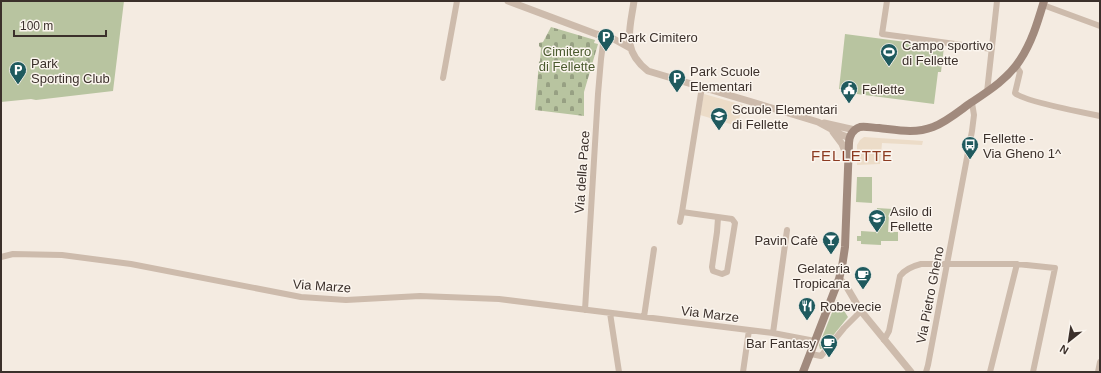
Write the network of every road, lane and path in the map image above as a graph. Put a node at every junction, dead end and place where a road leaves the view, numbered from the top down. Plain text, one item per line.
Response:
1 (457, 1) edge
2 (508, 1) edge
3 (634, 1) edge
4 (887, 1) edge
5 (997, 1) edge
6 (1044, 3) edge
7 (1100, 26) edge
8 (629, 34) junction
9 (604, 36) junction
10 (612, 38) junction
11 (630, 48) junction
12 (992, 49) junction
13 (1016, 66) junction
14 (442, 78) dead end
15 (702, 87) junction
16 (987, 92) junction
17 (972, 103) junction
18 (1100, 116) edge
19 (818, 122) junction
20 (828, 128) junction
21 (855, 130) junction
22 (850, 138) junction
23 (848, 159) junction
24 (682, 212) junction
25 (718, 218) junction
26 (680, 222) dead end
27 (787, 230) dead end
28 (654, 249) dead end
29 (1, 257) edge
30 (1017, 264) junction
31 (947, 265) junction
32 (839, 279) junction
33 (585, 310) junction
34 (861, 311) junction
35 (610, 313) junction
36 (644, 317) junction
37 (749, 330) junction
38 (773, 333) junction
39 (884, 340) junction
40 (815, 341) junction
41 (810, 354) junction
42 (1100, 362) edge
43 (619, 372) edge
44 (743, 372) edge
45 (803, 372) edge
46 (911, 372) edge
47 (926, 372) edge
48 (990, 372) edge
49 (1033, 372) edge
50 (1098, 372) edge

1 - 14 street
2 - 9 street
3 - 8 street
4 - 12 street
5 - 12 street
6 - 7 street
6 - 13 main road
8 - 10 street
8 - 11 street
9 - 10 street
9 - 33 street, Via della Pace
10 - 11 street
11 - 15 street
12 - 16 street
13 - 16 main road
13 - 18 street
15 - 19 street
15 - 24 street
16 - 17 main road
17 - 21 main road
17 - 31 street, Via Pietro Gheno
19 - 20 street
19 - 21 street
20 - 22 street
20 - 23 street
21 - 22 main road
22 - 23 main road
23 - 32 main road
24 - 25 street
24 - 26 street
25 - 25 street
27 - 38 street
28 - 36 street
29 - 33 street, Via Marze
30 - 31 street
30 - 48 street
30 - 49 street
31 - 39 street
31 - 47 street, Via Pietro Gheno
32 - 34 street
32 - 40 main road
33 - 35 street, Via Marze
34 - 39 street
34 - 41 street
35 - 36 street, Via Marze
35 - 43 street
36 - 37 street, Via Marze
37 - 38 street, Via Marze
37 - 44 street
38 - 40 street, Via Marze
39 - 46 street
40 - 41 main road
41 - 45 main road
42 - 50 street

